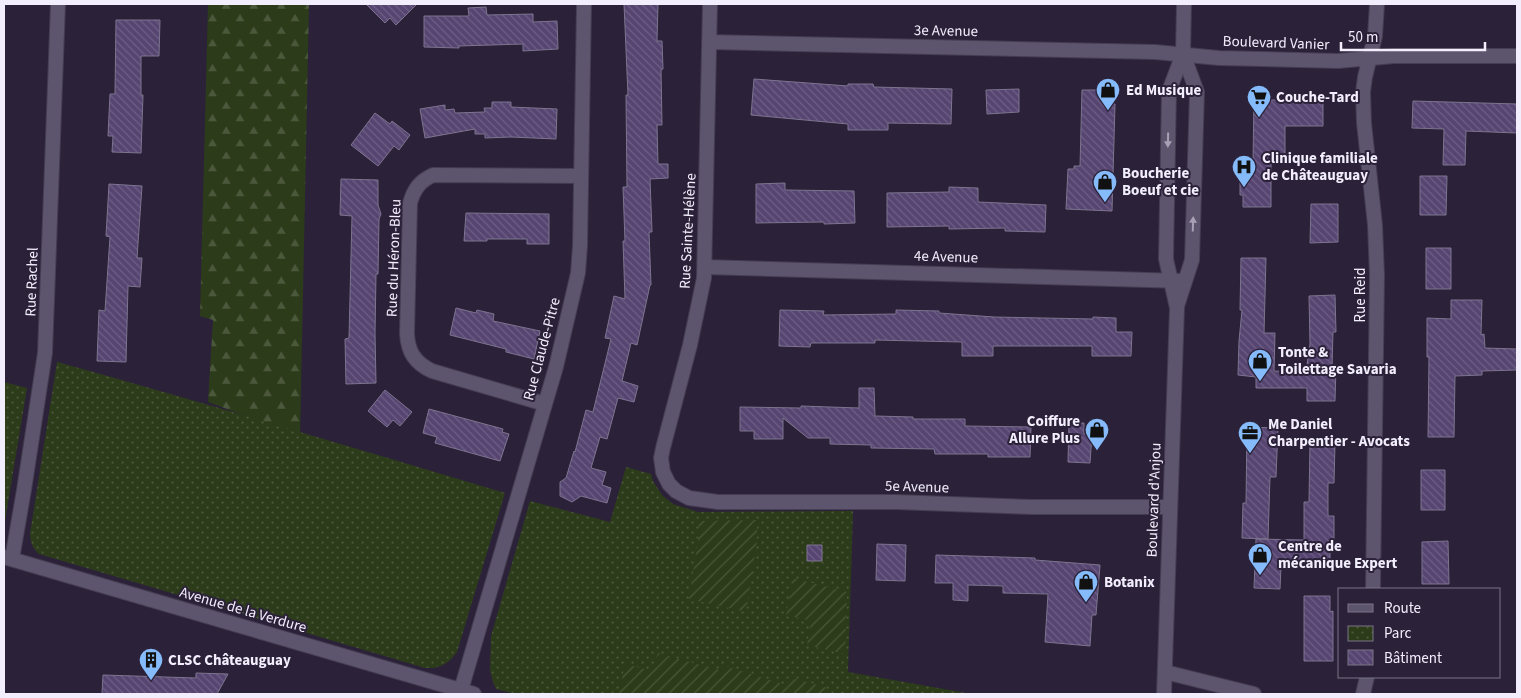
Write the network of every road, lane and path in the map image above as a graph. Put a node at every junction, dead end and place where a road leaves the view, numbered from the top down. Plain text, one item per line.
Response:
1 (58, 4) edge
2 (584, 4) edge
3 (710, 4) edge
4 (1184, 4) edge
5 (1377, 4) edge
6 (709, 42) junction
7 (1183, 54) junction
8 (1517, 56) edge
9 (1370, 58) junction
10 (580, 176) junction
11 (705, 267) junction
12 (1170, 281) junction
13 (1185, 281) junction
14 (1177, 308) junction
15 (545, 404) junction
16 (669, 484) joint
17 (1169, 507) junction
18 (8, 558) edge
19 (1373, 588) edge
20 (1165, 672) junction
21 (1367, 678) edge
22 (468, 692) edge
23 (1164, 694) edge
24 (1254, 694) edge
25 (1363, 694) edge

1 - 18 street, Rue Rachel
2 - 10 street, Rue Claude-Pitre
3 - 6 street, Rue Sainte-Hélène
4 - 7 street, Boulevard d'Anjou
5 - 9 street, Rue Reid
6 - 7 street, 3e Avenue
6 - 11 street, Rue Sainte-Hélène
7 - 9 street, Boulevard Vanier
7 -> 12 street, Boulevard d'Anjou
13 -> 7 street, Boulevard d'Anjou
8 - 9 street, Boulevard Vanier
9 - 19 street, Rue Reid
10 - 15 street, Rue Claude-Pitre
10 - 15 street, Rue du Héron-Bleu
11 - 12 street, 4e Avenue
11 - 16 street, Rue Sainte-Hélène
12 - 13 street, 4e Avenue
12 - 14 street, Boulevard d'Anjou
13 - 14 street, Boulevard d'Anjou
14 - 17 street, Boulevard d'Anjou
15 - 22 street, Rue Claude-Pitre
16 - 17 street, 5e Avenue
17 - 20 street, Boulevard d'Anjou
18 - 22 street, Avenue de la Verdure
20 - 23 street, Boulevard d'Anjou
20 - 24 street
21 - 25 street

